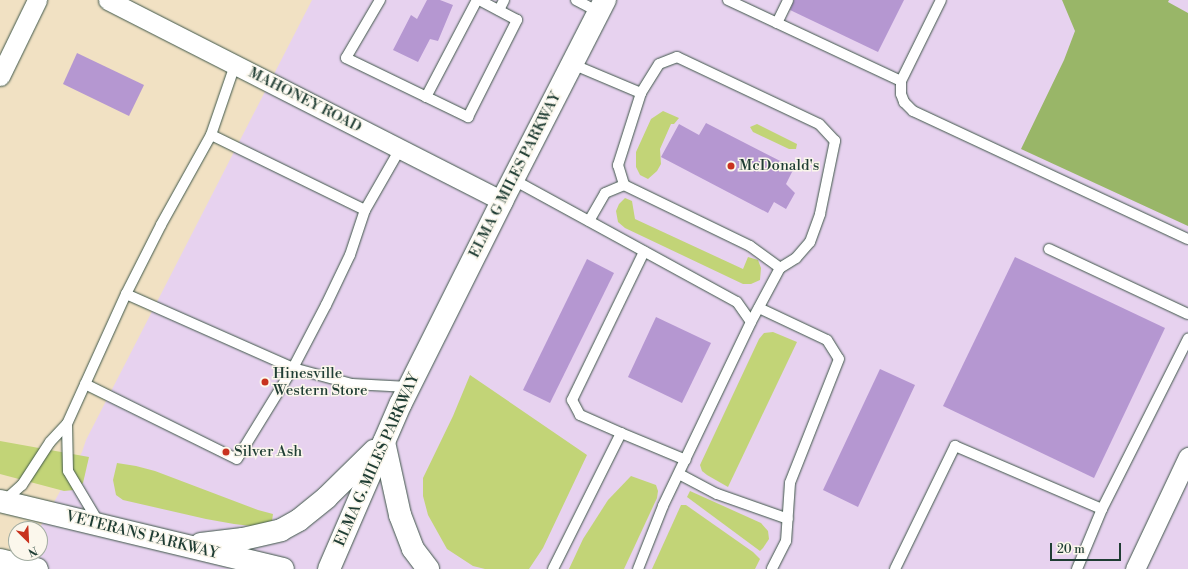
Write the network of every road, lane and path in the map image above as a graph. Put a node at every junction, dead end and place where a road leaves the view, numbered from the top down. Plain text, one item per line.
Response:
1 (37, 0) edge
2 (108, 0) edge
3 (380, 0) edge
4 (478, 0) edge
5 (504, 0) edge
6 (576, 0) edge
7 (728, 0) edge
8 (788, 0) edge
9 (941, 0) edge
10 (602, 6) edge
11 (499, 10) junction
12 (777, 23) junction
13 (572, 64) junction
14 (235, 65) junction
15 (0, 76) edge
16 (901, 81) junction
17 (641, 93) junction
18 (426, 97) junction
19 (211, 135) junction
20 (400, 149) junction
21 (512, 179) junction
22 (624, 184) junction
23 (502, 201) junction
24 (365, 210) junction
25 (589, 221) junction
26 (1188, 239) edge
27 (1049, 249) dead end
28 (644, 252) junction
29 (780, 268) junction
30 (126, 294) junction
31 (759, 308) junction
32 (1188, 314) edge
33 (751, 322) junction
34 (1188, 338) edge
35 (427, 351) joint
36 (293, 368) junction
37 (85, 384) junction
38 (409, 387) junction
39 (67, 424) junction
40 (621, 433) junction
41 (384, 442) junction
42 (686, 460) junction
43 (1186, 469) edge
44 (679, 474) junction
45 (2, 501) edge
46 (1102, 509) junction
47 (788, 519) junction
48 (100, 525) junction
49 (186, 545) junction
50 (0, 560) edge
51 (37, 569) edge
52 (283, 569) edge
53 (329, 569) edge
54 (428, 569) edge
55 (554, 569) edge
56 (638, 569) edge
57 (772, 569) edge
58 (895, 569) edge
59 (1077, 569) edge
60 (1135, 569) edge

1 - 15 street
2 - 14 street, MAHONEY ROAD
3 - 18 lane
4 - 11 lane
4 - 18 lane
5 - 11 lane
6 - 10 lane
7 - 12 lane
8 - 12 lane
9 - 16 lane
10 - 13 main road, ELMA G MILES PARKWAY
11 - 18 lane
12 - 16 lane
13 - 17 lane
13 - 21 main road, ELMA G MILES PARKWAY
14 - 19 lane
14 - 20 street, MAHONEY ROAD
16 - 26 lane
17 - 22 lane
17 - 29 lane
19 - 24 lane
19 - 30 lane
20 - 23 street, MAHONEY ROAD
20 - 24 lane
21 - 23 main road, ELMA G MILES PARKWAY
21 - 25 lane
22 - 25 lane
22 - 29 lane
23 - 35 main road, ELMA G MILES PARKWAY
24 - 36 lane
25 - 28 lane
27 - 32 lane
28 - 33 lane
28 - 40 lane
29 - 31 lane
30 - 36 lane
30 - 37 lane
31 - 33 lane
31 - 47 lane
33 - 42 lane
34 - 46 lane
35 - 38 main road, ELMA G. MILES PARKWAY
36 - 37 lane
36 - 38 lane
37 - 39 lane
38 - 41 main road, ELMA G. MILES PARKWAY
39 - 45 lane
39 - 48 lane
40 - 42 lane
40 - 55 lane
41 - 49 main road
41 - 53 main road, ELMA G. MILES PARKWAY
41 - 54 main road
42 - 44 lane
43 - 60 street
44 - 47 lane
44 - 56 lane
45 - 48 main road, VETERANS PARKWAY
46 - 58 lane
46 - 59 lane
47 - 57 lane
48 - 49 main road, VETERANS PARKWAY
49 - 52 main road, VETERANS PARKWAY
50 - 51 main road

